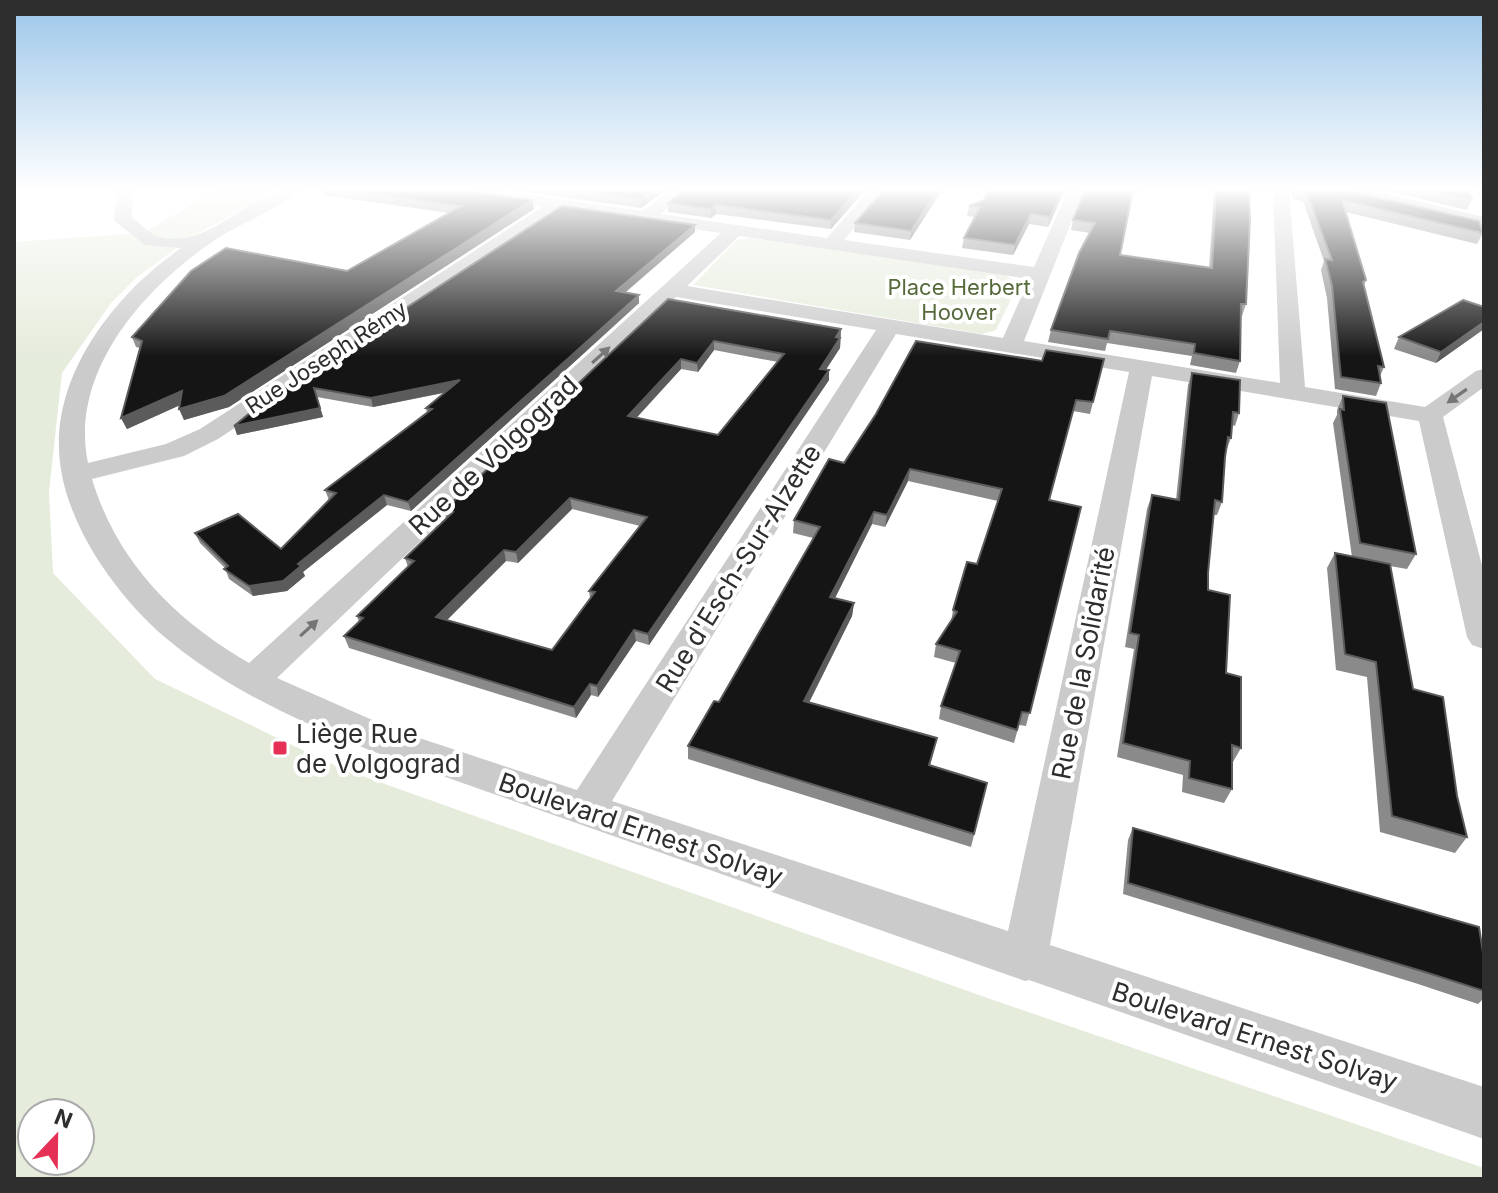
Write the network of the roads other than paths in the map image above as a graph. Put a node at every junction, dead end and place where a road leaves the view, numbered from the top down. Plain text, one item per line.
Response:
1 (197, 246) edge
2 (496, 246) edge
3 (719, 246) edge
4 (843, 246) edge
5 (1051, 246) edge
6 (1284, 246) edge
7 (1039, 274) junction
8 (672, 290) junction
9 (889, 327) junction
10 (1011, 346) junction
11 (1142, 367) junction
12 (1484, 376) edge
13 (1293, 392) junction
14 (1430, 415) junction
15 (77, 474) junction
16 (1484, 637) edge
17 (252, 681) junction
18 (586, 810) junction
19 (1025, 960) junction
20 (1484, 1113) edge

1 - 15 street, Boulevard Ernest Solvay
2 - 15 street, Rue Joseph Rémy
3 - 8 street, Rue de Volgograd
4 - 7 street
5 - 7 street
6 - 13 street
7 - 10 street
8 - 9 street
17 -> 8 street, Rue de Volgograd
9 - 10 street
9 - 18 street, Rue d'Esch-Sur-Alzette
10 - 11 street
11 - 13 street
11 - 19 street, Rue de la Solidarité
12 -> 14 street
13 - 14 street
14 - 16 street
15 - 17 street, Boulevard Ernest Solvay
17 - 18 street, Boulevard Ernest Solvay
18 - 19 street, Boulevard Ernest Solvay
19 - 20 street, Boulevard Ernest Solvay

